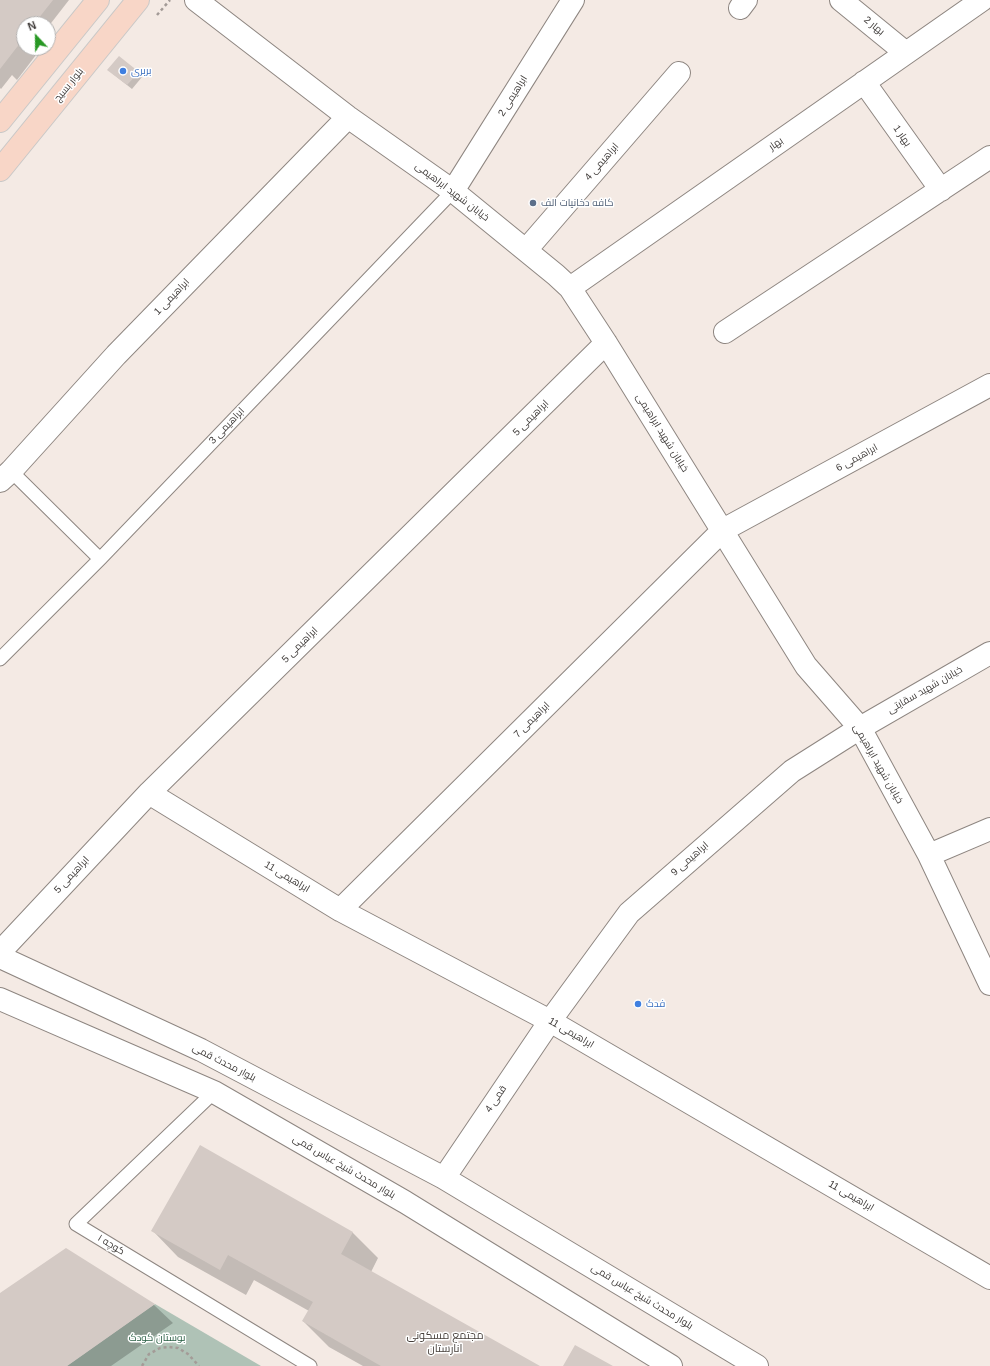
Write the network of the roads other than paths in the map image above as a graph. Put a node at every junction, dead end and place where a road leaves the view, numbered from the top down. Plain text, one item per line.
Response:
1 (98, 0) edge
2 (138, 0) edge
3 (196, 0) edge
4 (573, 0) edge
5 (841, 0) edge
6 (978, 1) edge
7 (906, 53) junction
8 (679, 73) dead end
9 (864, 82) junction
10 (348, 117) junction
11 (0, 121) edge
12 (990, 157) edge
13 (0, 170) edge
14 (941, 190) junction
15 (453, 191) junction
16 (526, 250) junction
17 (570, 288) junction
18 (725, 332) dead end
19 (606, 344) junction
20 (990, 385) edge
21 (6, 476) edge
22 (723, 530) junction
23 (100, 559) junction
24 (990, 653) edge
25 (0, 659) edge
26 (860, 728) junction
27 (149, 793) junction
28 (990, 829) edge
29 (929, 855) junction
30 (340, 910) junction
31 (0, 952) edge
32 (0, 957) edge
33 (990, 984) edge
34 (0, 998) edge
35 (550, 1021) junction
36 (214, 1092) junction
37 (444, 1178) junction
38 (990, 1278) edge
39 (310, 1366) edge
40 (671, 1366) edge
41 (757, 1366) edge

1 - 11 main road
2 - 13 main road, بلوار بسیج
3 - 10 street, خیابان شهید ابراهیمی
4 - 15 street, ابراهیمی 2
5 - 7 street, بهار 2
6 - 7 street, بهار
7 - 9 street, بهار
8 - 16 street, ابراهیمی 4
9 - 14 street, بهار 1
9 - 17 street, بهار
10 - 15 street, خیابان شهید ابراهیمی
10 - 21 street, ابراهیمی 1
12 - 14 street
14 - 18 street
15 - 16 street, خیابان شهید ابراهیمی
15 - 23 lane, ابراهیمی 3
16 - 17 street, خیابان شهید ابراهیمی
17 - 19 street, خیابان شهید ابراهیمی
19 - 22 street, خیابان شهید ابراهیمی
19 - 27 street, ابراهیمی 5
20 - 22 street, ابراهیمی 6
21 - 23 lane
22 - 26 street, خیابان شهید ابراهیمی
22 - 30 street, ابراهیمی 7
23 - 25 lane, ابراهیمی 3
24 - 26 street, خیابان شهید سقایتی
26 - 29 street, خیابان شهید ابراهیمی
26 - 35 street, ابراهیمی 9
27 - 30 street, ابراهیمی 11
27 - 31 street, ابراهیمی 5
28 - 29 street
29 - 33 street, خیابان شهید ابراهیمی
30 - 35 street, ابراهیمی 11
32 - 37 street, بلوار محدث قمی
34 - 36 street, بلوار محدث شیخ عباس قمی
35 - 37 street, قمی 4
35 - 38 street, ابراهیمی 11
36 - 39 lane, کوچه ۱
36 - 40 street, بلوار محدث شیخ عباس قمی
37 - 41 street, بلوار محدث شیخ عباس قمی

